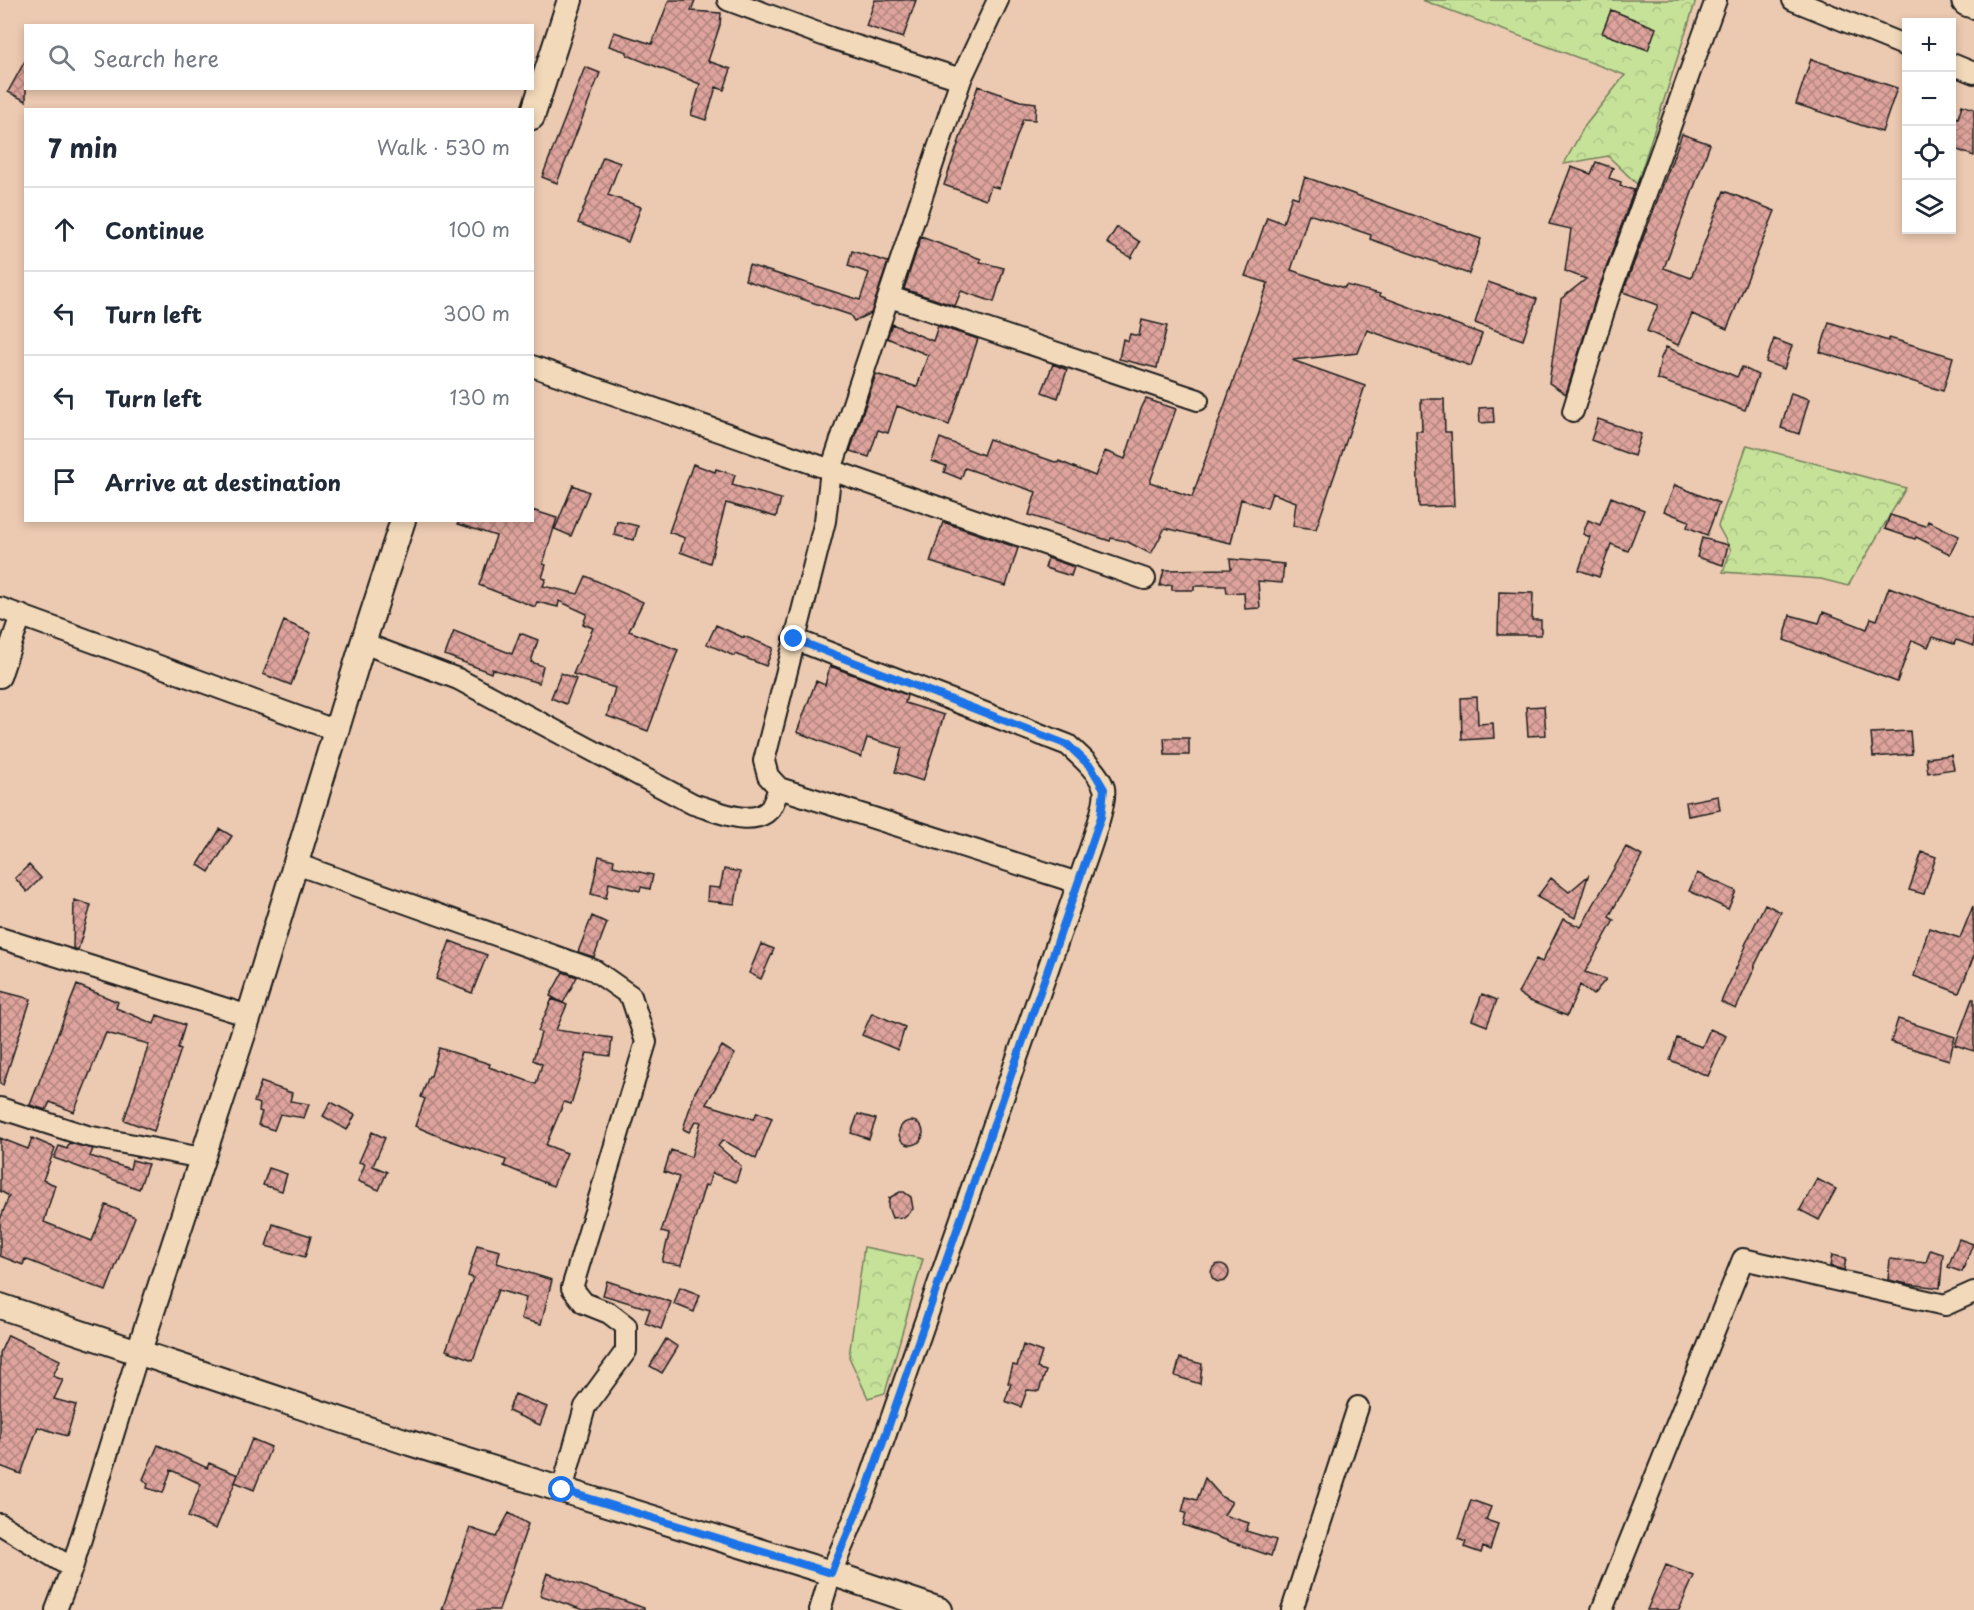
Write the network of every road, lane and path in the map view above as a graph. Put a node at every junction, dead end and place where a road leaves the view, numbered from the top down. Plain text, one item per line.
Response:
1 (570, 0) edge
2 (728, 0) edge
3 (998, 0) edge
4 (1716, 0) edge
5 (1793, 0) edge
6 (1968, 0) edge
7 (1974, 2) edge
8 (1827, 7) edge
9 (1902, 44) edge
10 (1956, 66) edge
11 (1974, 73) edge
12 (962, 80) junction
13 (534, 111) edge
14 (890, 297) junction
15 (534, 367) edge
16 (1198, 400) dead end
17 (1573, 411) dead end
18 (831, 470) junction
19 (402, 522) edge
20 (1145, 579) dead end
21 (0, 608) edge
22 (21, 615) junction
23 (794, 639) junction
24 (363, 643) junction
25 (0, 677) edge
26 (336, 731) junction
27 (779, 789) junction
28 (296, 864) junction
29 (1078, 883) junction
30 (0, 938) edge
31 (249, 1016) junction
32 (0, 1108) edge
33 (202, 1158) junction
34 (1974, 1292) edge
35 (0, 1306) edge
36 (139, 1351) junction
37 (1358, 1407) dead end
38 (562, 1490) junction
39 (0, 1524) edge
40 (72, 1568) junction
41 (831, 1573) junction
42 (56, 1610) edge
43 (820, 1610) edge
44 (940, 1610) edge
45 (1292, 1610) edge
46 (1602, 1610) edge

1 - 13 street
2 - 12 street
3 - 12 street
4 - 17 street
5 - 8 street
6 - 7 highway
8 - 9 street
10 - 11 street
12 - 14 street
14 - 16 street
14 - 18 street
15 - 18 street
18 - 20 street
18 - 23 street
19 - 24 street
21 - 22 street
22 - 25 street
22 - 26 street
23 - 27 street
23 - 29 street
24 - 26 street
24 - 27 street
26 - 28 street
27 - 29 street
28 - 31 street
28 - 38 street
29 - 41 street
30 - 31 street
31 - 33 street
32 - 33 street
33 - 36 street
34 - 46 street
35 - 36 street
36 - 38 street
36 - 40 street
37 - 45 street
38 - 41 street
39 - 40 street
40 - 42 street
41 - 43 street
41 - 44 street

